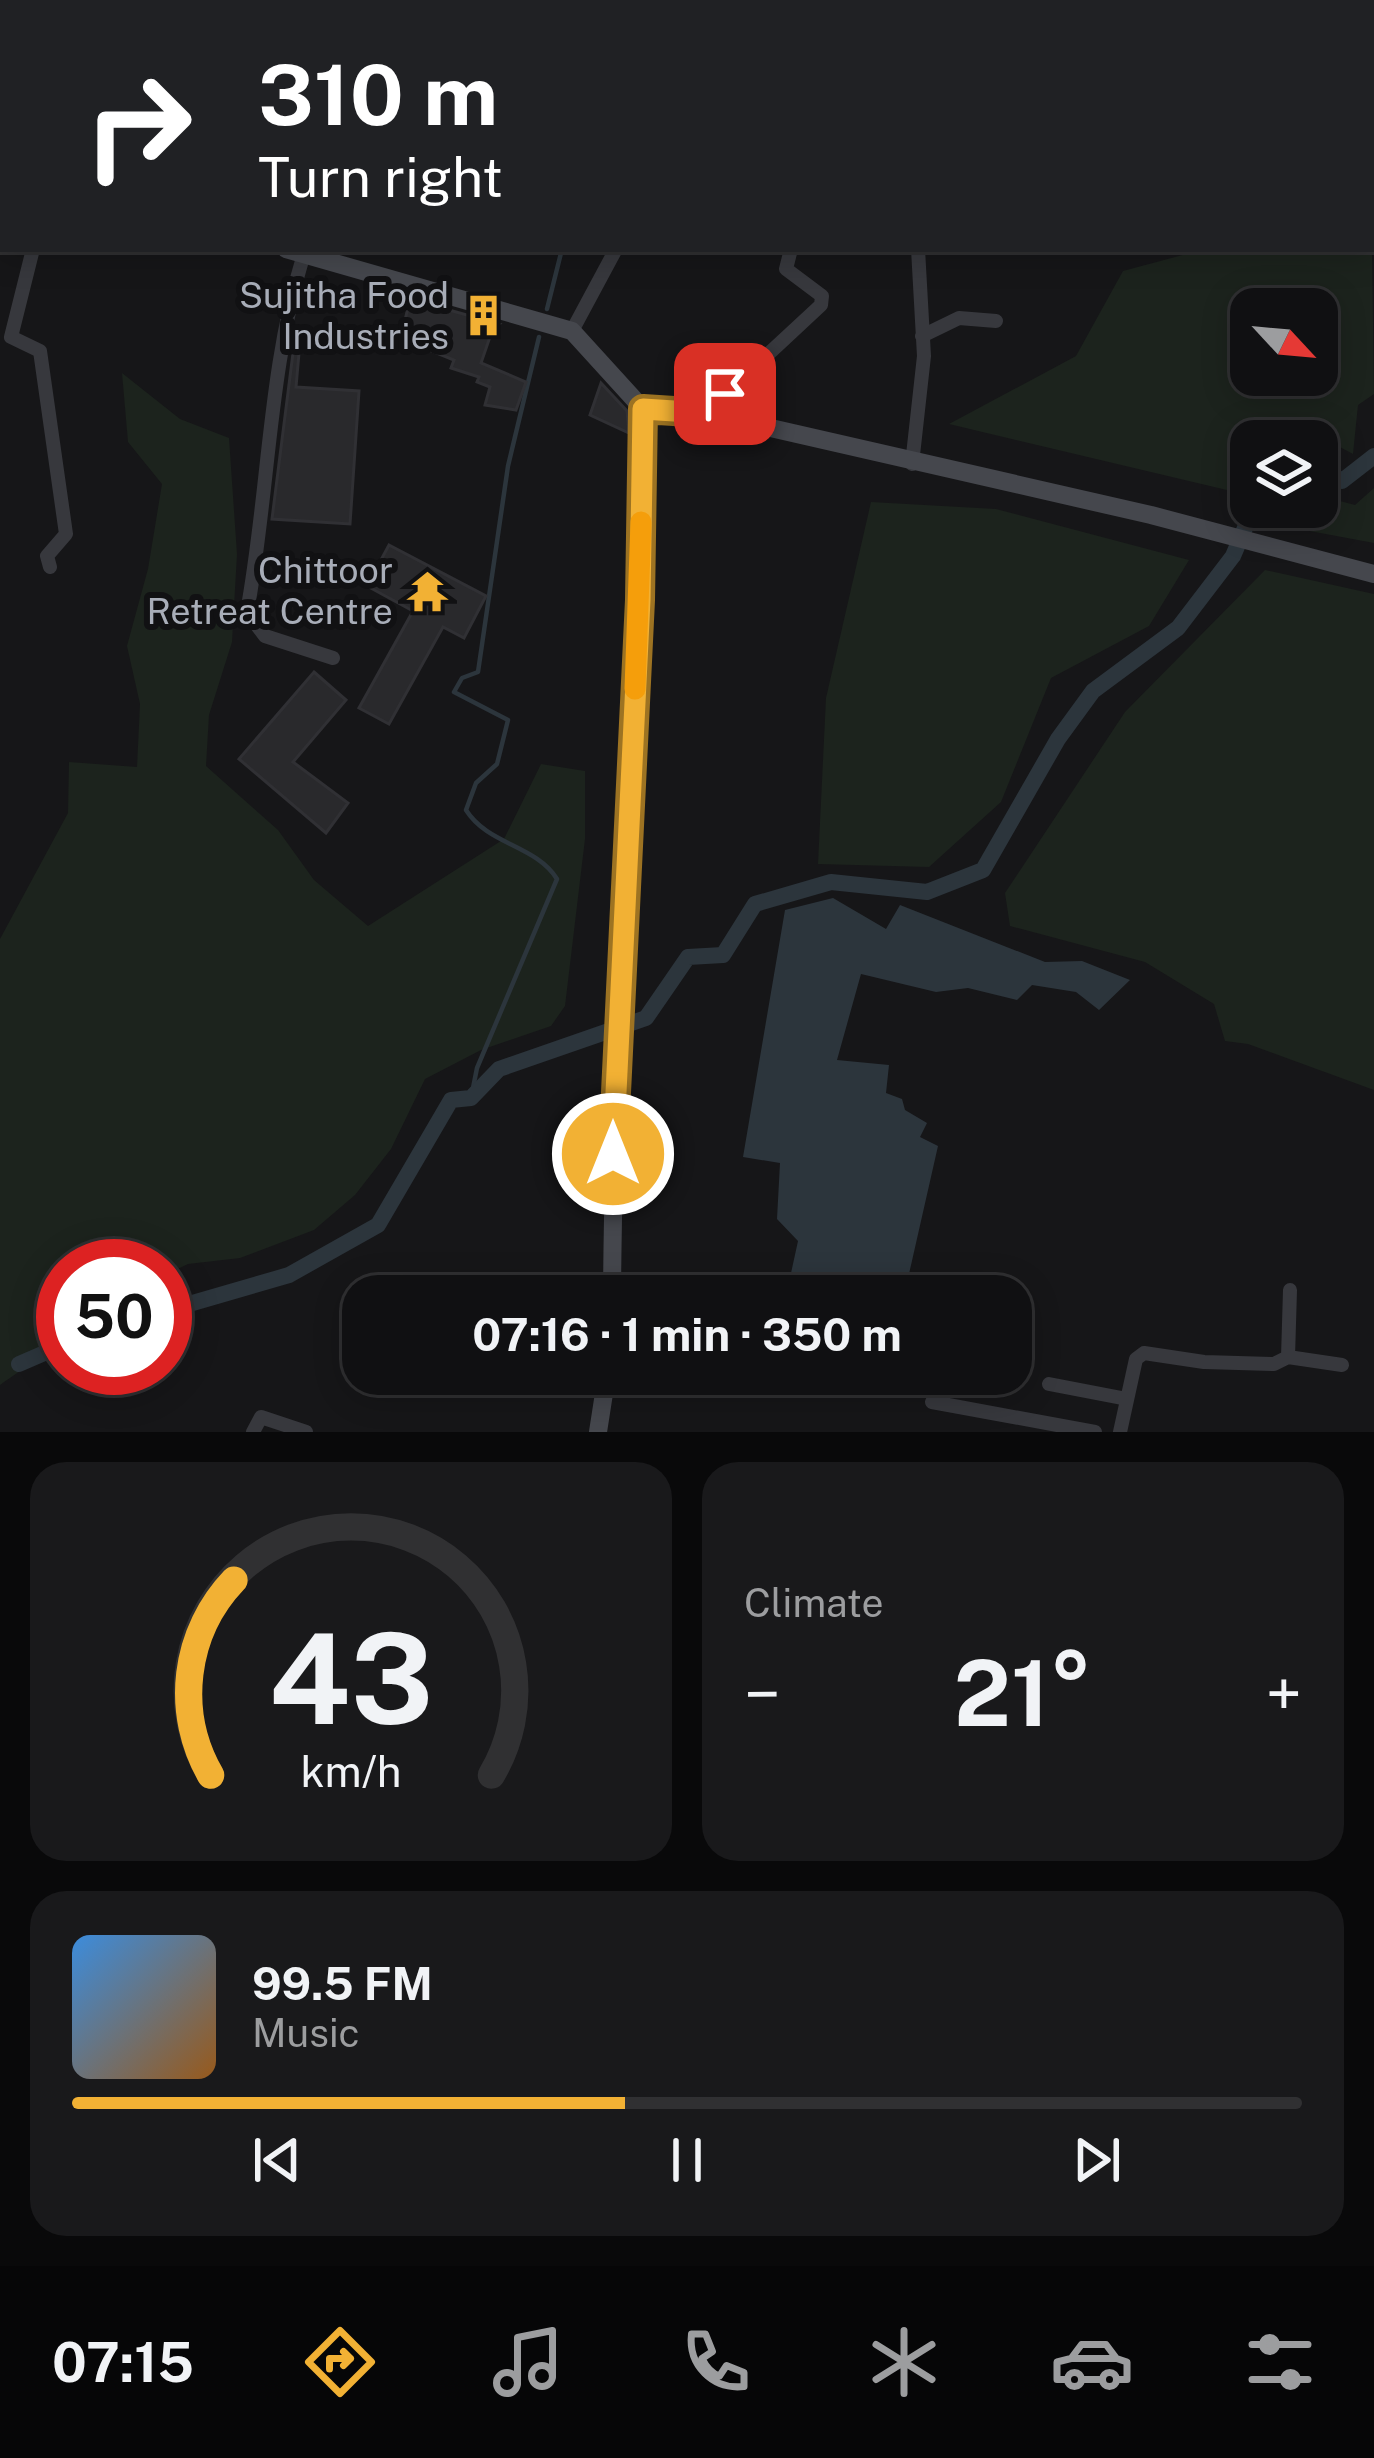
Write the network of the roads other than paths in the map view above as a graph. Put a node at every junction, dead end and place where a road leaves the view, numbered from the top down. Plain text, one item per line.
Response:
1 (32, 252) edge
2 (295, 252) edge
3 (614, 252) edge
4 (790, 252) edge
5 (918, 252) edge
6 (996, 321) dead end
7 (572, 332) junction
8 (922, 337) junction
9 (643, 409) junction
10 (705, 413) junction
11 (912, 464) junction
12 (50, 566) dead end
13 (1366, 572) edge
14 (333, 658) dead end
15 (612, 1275) edge
16 (1290, 1289) dead end
17 (1288, 1357) junction
18 (1342, 1365) dead end
19 (1049, 1384) dead end
20 (604, 1395) edge
21 (1127, 1399) junction
22 (932, 1402) dead end
23 (253, 1432) edge
24 (306, 1432) edge
25 (598, 1432) edge
26 (1095, 1432) edge
27 (1120, 1432) edge

1 - 12 street
2 - 7 main road
2 - 14 street
3 - 7 street
4 - 10 street
5 - 8 street
6 - 8 street
7 - 9 main road
8 - 11 street
9 - 10 main road
9 - 15 main road
10 - 11 main road
11 - 13 main road
16 - 17 street
17 - 18 street
17 - 21 street
19 - 21 street
20 - 25 main road
21 - 27 street
22 - 26 street
23 - 24 street

